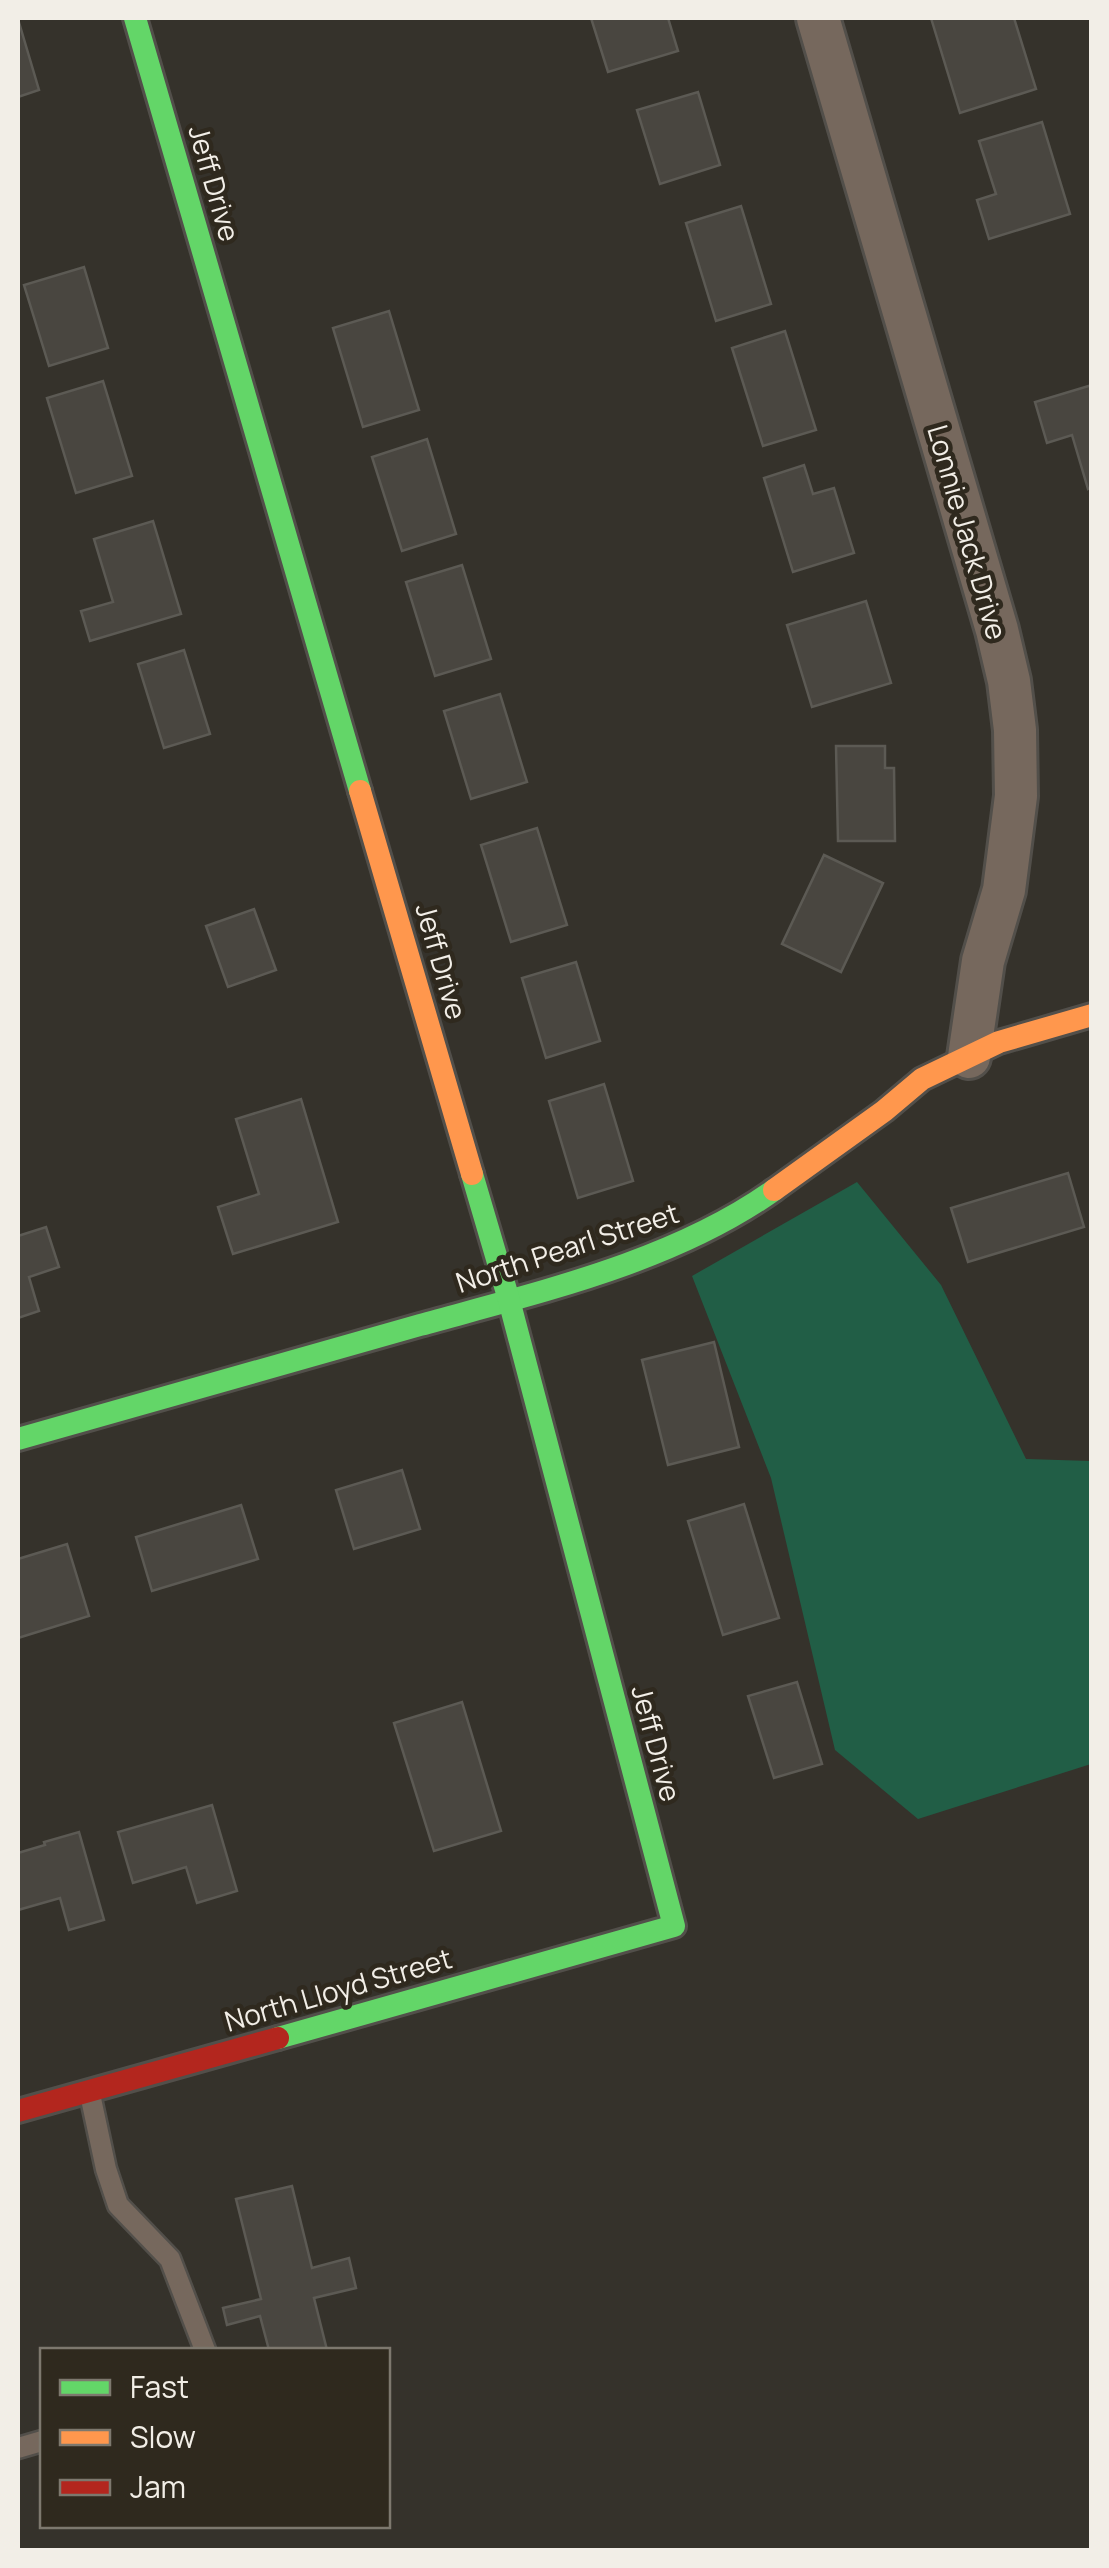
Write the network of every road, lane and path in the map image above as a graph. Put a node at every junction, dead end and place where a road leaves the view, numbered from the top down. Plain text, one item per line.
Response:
1 (135, 18) edge
2 (818, 18) edge
3 (1092, 1014) edge
4 (969, 1056) junction
5 (509, 1300) junction
6 (18, 1439) edge
7 (674, 1926) joint
8 (90, 2090) junction
9 (18, 2110) edge
10 (204, 2348) edge

1 - 5 street, Jeff Drive
2 - 4 street, Lonnie Jack Drive
3 - 4 street, North Pearl Street
4 - 5 street, North Pearl Street
5 - 6 street, North Pearl Street
5 - 7 street, Jeff Drive
7 - 8 street, North Lloyd Street
8 - 9 street, North Lloyd Street
8 - 10 lane

